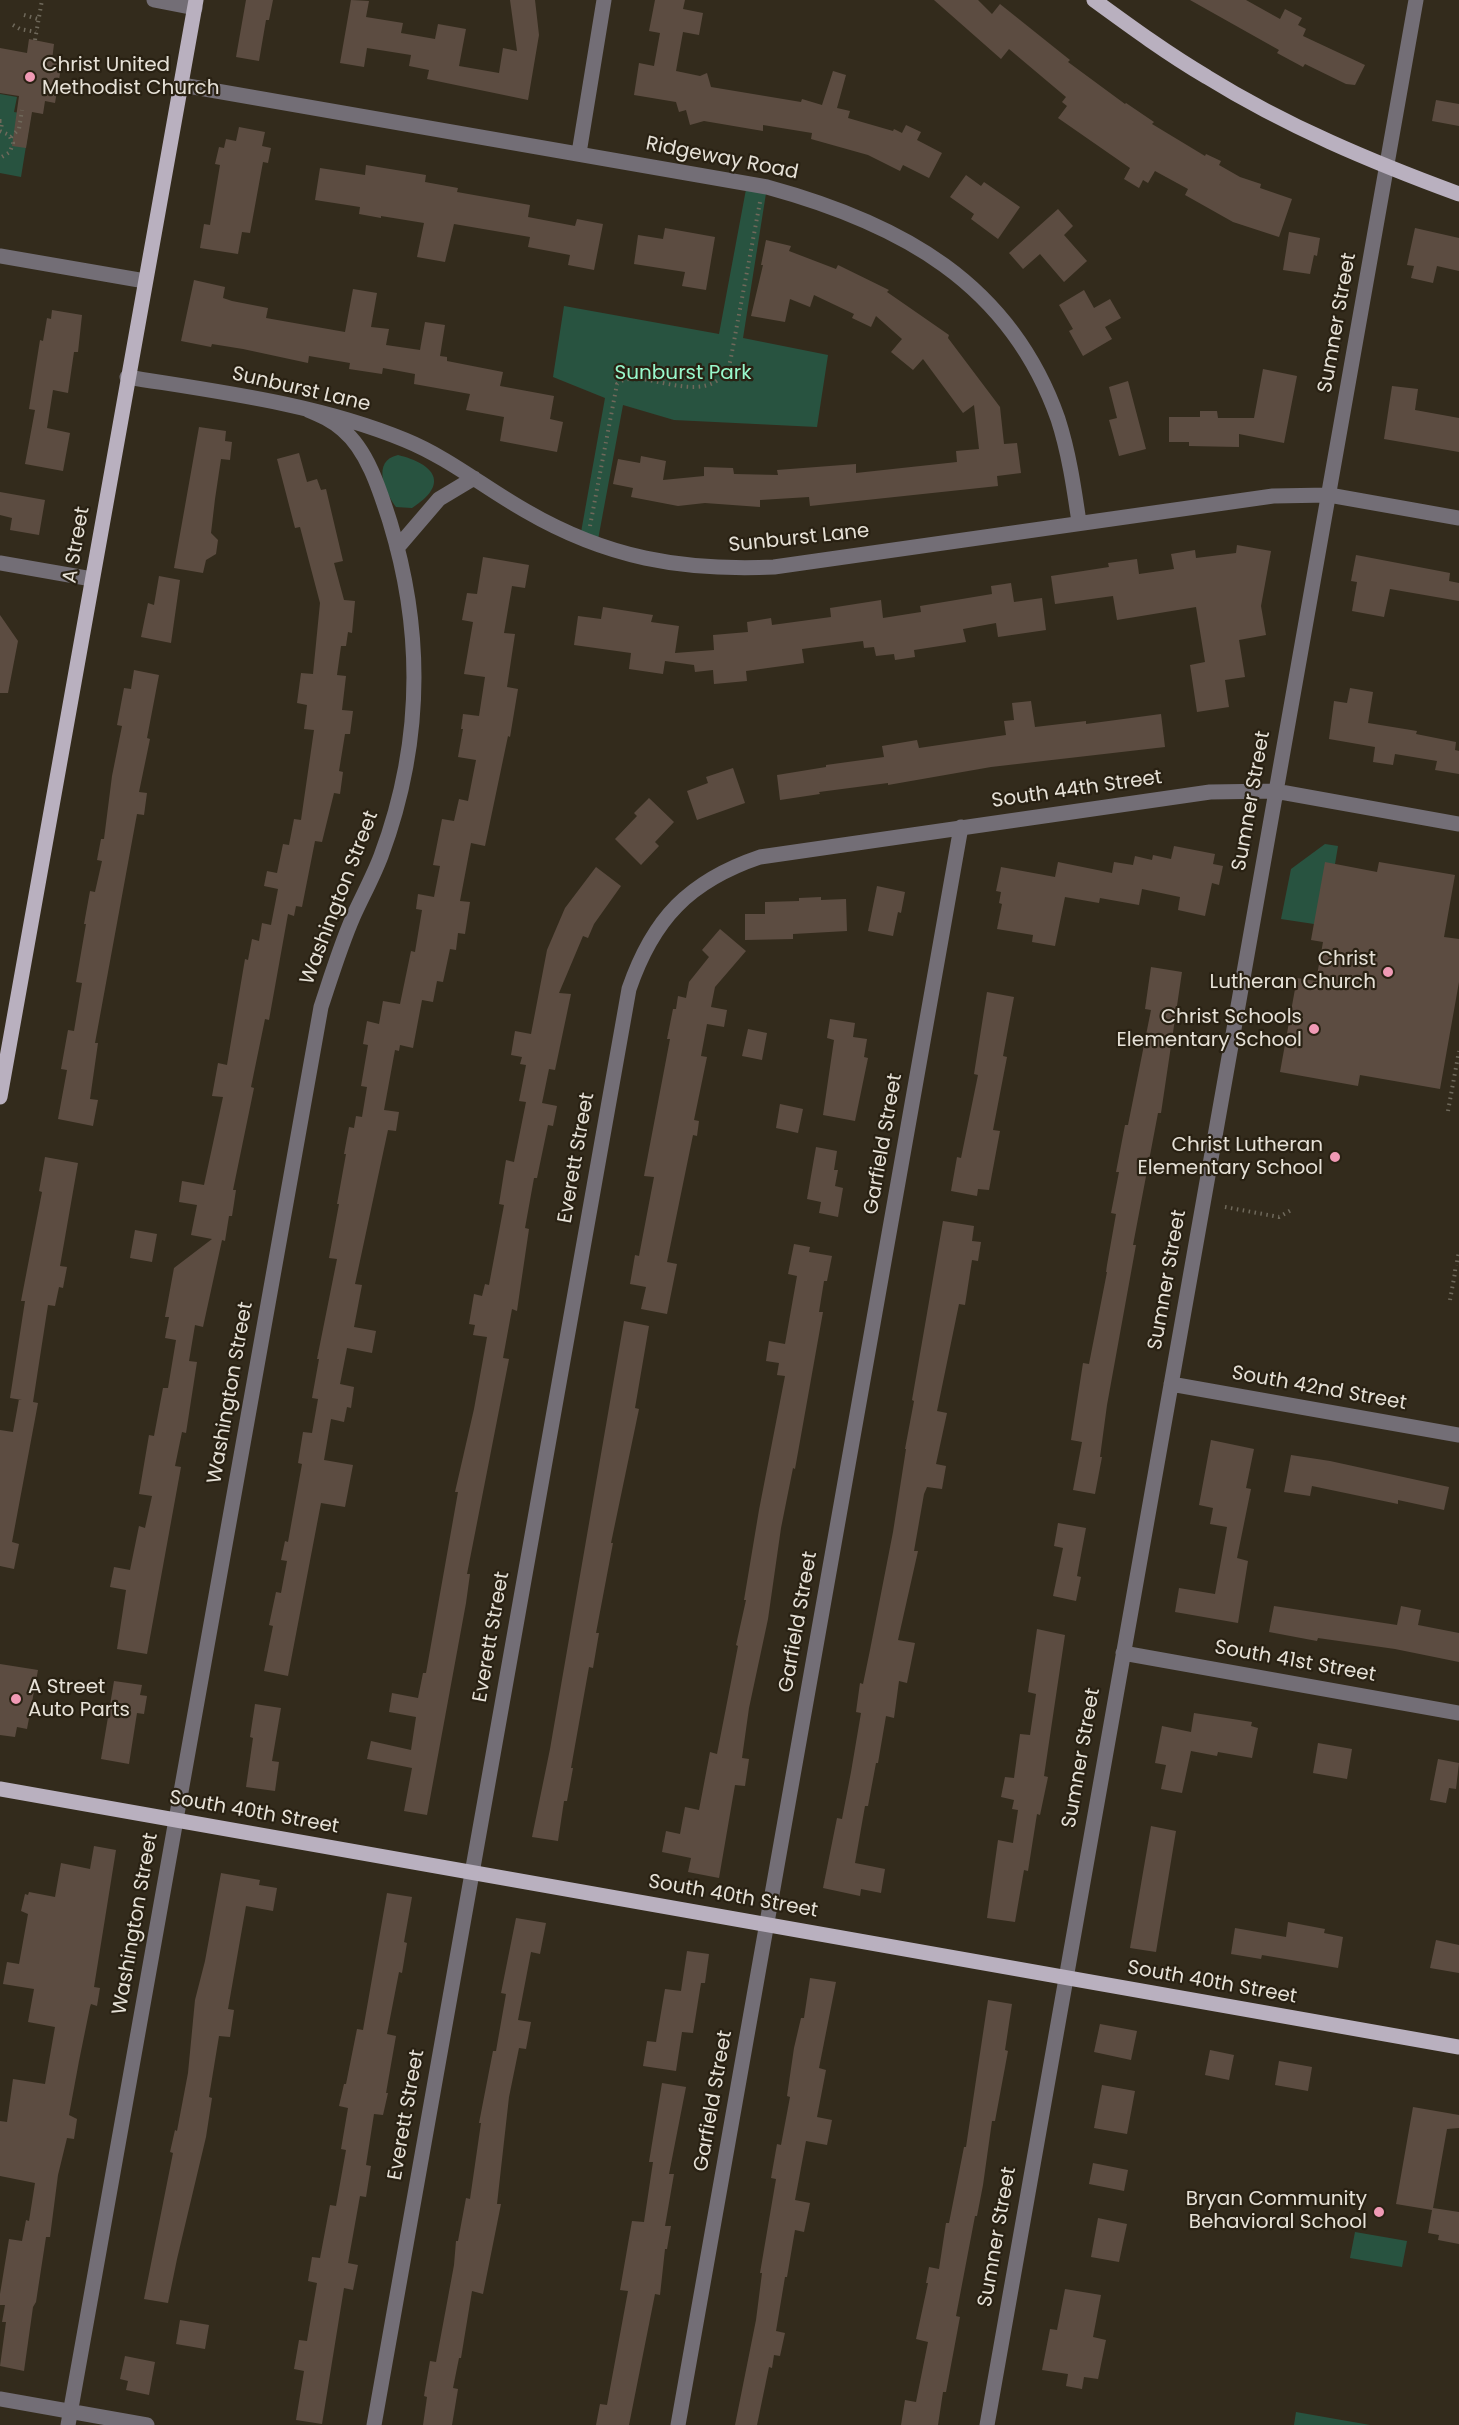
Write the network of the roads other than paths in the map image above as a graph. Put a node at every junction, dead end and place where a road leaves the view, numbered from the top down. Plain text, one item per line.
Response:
1 (154, 0) edge
2 (604, 0) edge
3 (1094, 0) edge
4 (1416, 0) edge
5 (196, 4) edge
6 (182, 85) junction
7 (579, 153) junction
8 (1386, 166) junction
9 (1459, 194) edge
10 (0, 256) edge
11 (145, 281) junction
12 (127, 377) junction
13 (308, 410) junction
14 (474, 478) junction
15 (1329, 495) junction
16 (1459, 518) edge
17 (1079, 522) junction
18 (398, 548) junction
19 (0, 563) edge
20 (92, 579) junction
21 (1275, 791) junction
22 (1459, 824) edge
23 (962, 827) junction
24 (705, 881) joint
25 (0, 1097) edge
26 (1171, 1384) junction
27 (1459, 1436) edge
28 (1123, 1653) junction
29 (1459, 1713) edge
30 (0, 1789) edge
31 (176, 1821) junction
32 (471, 1872) junction
33 (766, 1924) junction
34 (1064, 1978) junction
35 (1459, 2047) edge
36 (0, 2399) edge
37 (69, 2418) edge
38 (147, 2425) edge
39 (374, 2425) edge
40 (678, 2425) edge
41 (987, 2425) edge

1 - 5 street
2 - 7 street
3 - 8 main road
4 - 8 street, Sumner Street
5 - 6 main road, A Street
6 - 7 street, Ridgeway Road
6 - 11 main road, A Street
7 - 17 street, Ridgeway Road
8 - 9 main road
8 - 15 street, Sumner Street
10 - 11 street
11 - 12 main road, A Street
12 - 13 street, Sunburst Lane
12 - 20 main road, A Street
13 - 14 street, Sunburst Lane
13 - 18 street, Washington Street
14 - 17 street, Sunburst Lane
14 - 18 street
15 - 16 street, Sunburst Lane
15 - 17 street, Sunburst Lane
15 - 21 street, Sumner Street
18 - 31 street, Washington Street
19 - 20 street
20 - 25 main road, A Street
21 - 22 street, South 44th Street
21 - 23 street, South 44th Street
21 - 26 street, Sumner Street
23 - 24 street, South 44th Street
23 - 33 street, Garfield Street
24 - 32 street, Everett Street
26 - 27 street, South 42nd Street
26 - 28 street, Sumner Street
28 - 29 street, South 41st Street
28 - 34 street, Sumner Street
30 - 31 main road, South 40th Street
31 - 32 main road, South 40th Street
31 - 37 street, Washington Street
32 - 33 main road, South 40th Street
32 - 39 street, Everett Street
33 - 34 main road, South 40th Street
33 - 40 street, Garfield Street
34 - 35 main road, South 40th Street
34 - 41 street, Sumner Street
36 - 37 street
37 - 38 street

